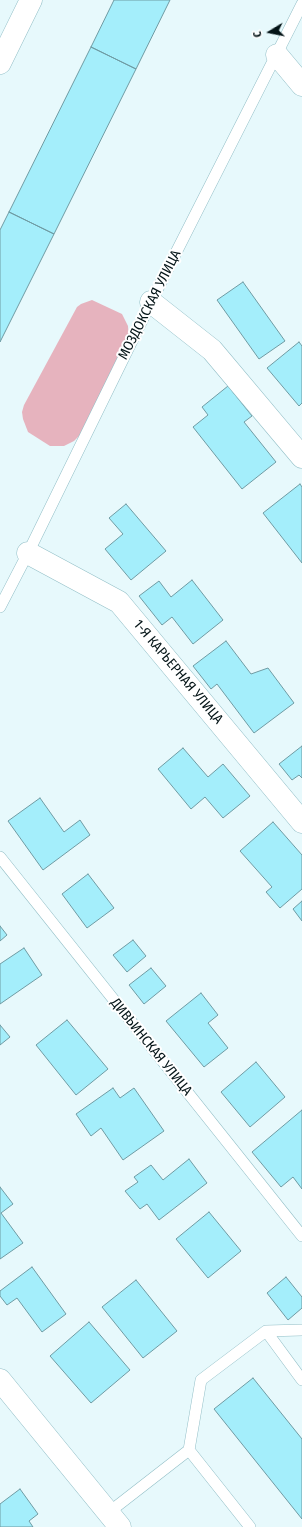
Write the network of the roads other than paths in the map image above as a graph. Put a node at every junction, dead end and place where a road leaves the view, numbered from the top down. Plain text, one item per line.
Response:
1 (31, 0) edge
2 (302, 4) edge
3 (277, 55) junction
4 (0, 63) edge
5 (302, 85) edge
6 (151, 302) junction
7 (302, 457) edge
8 (28, 553) junction
9 (0, 607) edge
10 (302, 822) edge
11 (0, 857) edge
12 (302, 1236) edge
13 (302, 1330) edge
14 (266, 1331) junction
15 (0, 1380) edge
16 (302, 1380) edge
17 (189, 1450) junction
18 (114, 1520) edge
19 (250, 1527) edge

1 - 4 street
2 - 3 lane, МОЗДОКСКАЯ УЛИЦА
3 - 5 street
3 - 6 lane, МОЗДОКСКАЯ УЛИЦА
6 - 7 street
6 - 8 lane, МОЗДОКСКАЯ УЛИЦА
8 - 9 lane, МОЗДОКСКАЯ УЛИЦА
8 - 10 street, 1-Я КАРЬЕРНАЯ УЛИЦА
11 - 12 lane, ДИВЬИНСКАЯ УЛИЦА
13 - 14 lane
14 - 16 lane
14 - 17 lane
15 - 18 street
17 - 18 lane
17 - 19 lane

